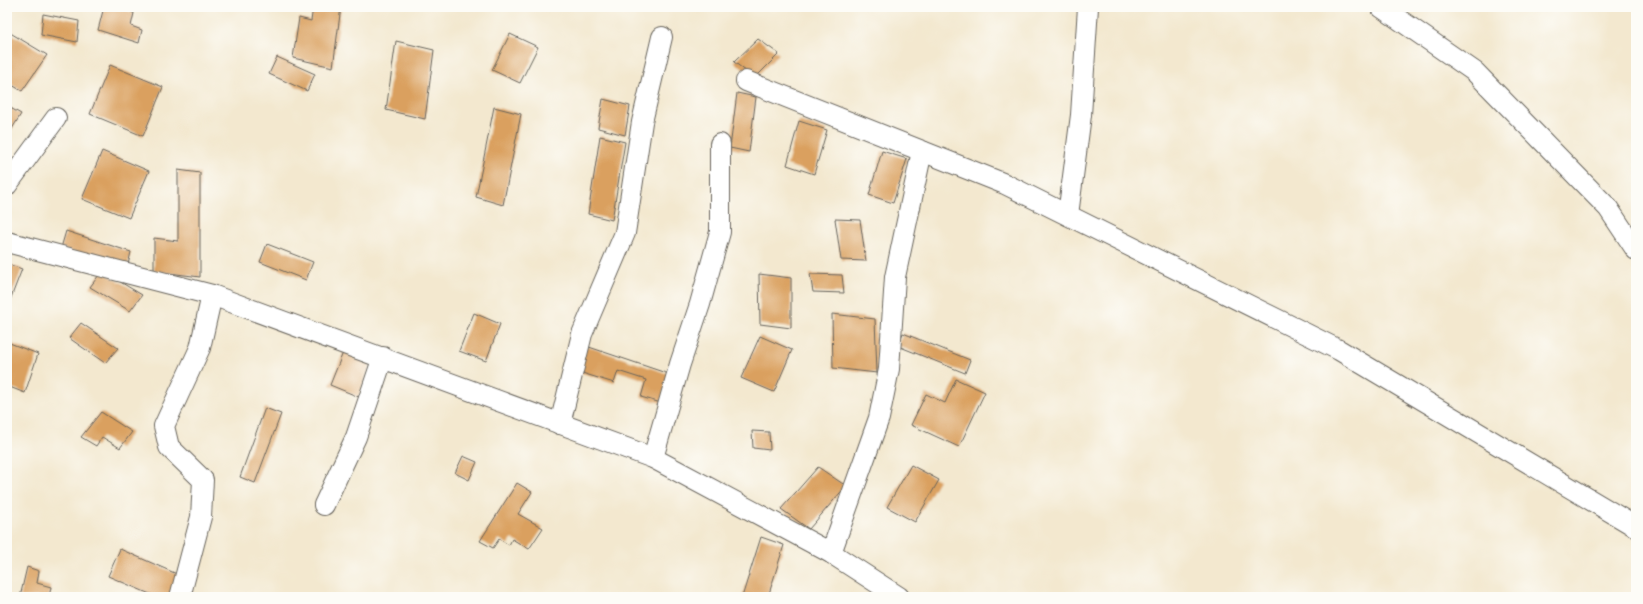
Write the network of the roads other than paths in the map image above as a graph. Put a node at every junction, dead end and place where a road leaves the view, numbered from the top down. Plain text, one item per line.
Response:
1 (1088, 7) edge
2 (1381, 7) edge
3 (662, 37) dead end
4 (746, 81) dead end
5 (56, 118) dead end
6 (720, 144) dead end
7 (922, 151) junction
8 (7, 185) edge
9 (1068, 216) junction
10 (7, 242) edge
11 (1636, 250) edge
12 (212, 295) junction
13 (383, 358) junction
14 (560, 424) junction
15 (653, 458) junction
16 (324, 505) dead end
17 (1636, 527) edge
18 (831, 553) junction
19 (180, 597) edge
20 (900, 597) edge

1 - 9 street
2 - 11 street
3 - 14 street
4 - 7 street
5 - 8 street
6 - 15 street
7 - 9 street
7 - 18 street
9 - 17 street
10 - 12 street
12 - 13 street
12 - 19 street
13 - 14 street
13 - 16 street
14 - 15 street
15 - 18 street
18 - 20 street

